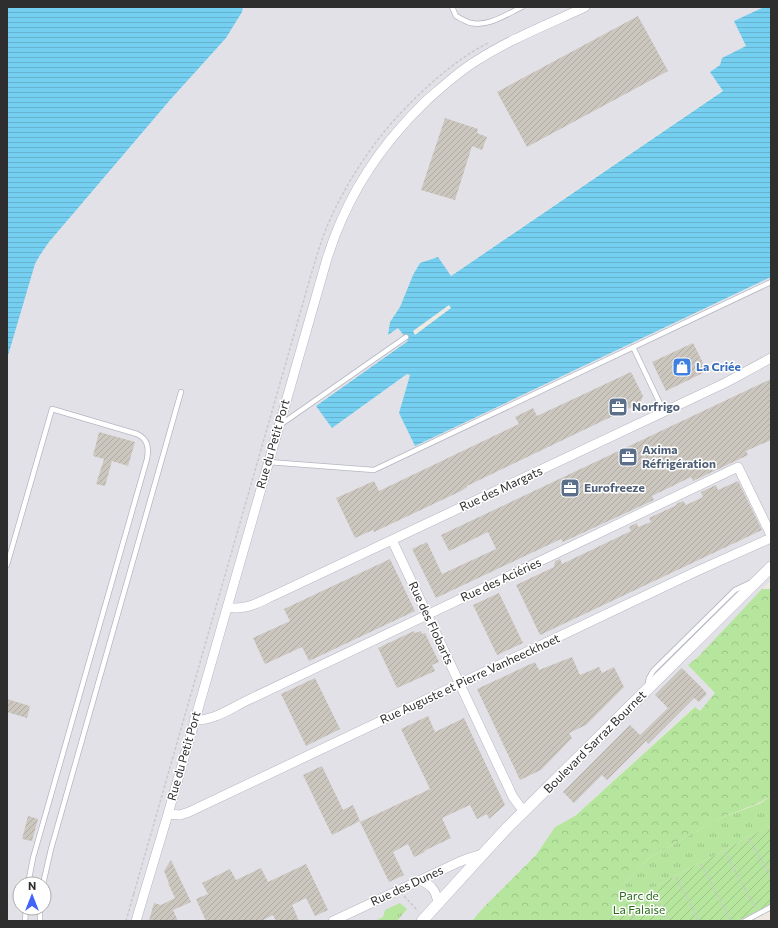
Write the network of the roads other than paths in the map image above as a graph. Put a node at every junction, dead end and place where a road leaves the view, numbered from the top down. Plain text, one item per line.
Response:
1 (452, 7) edge
2 (522, 7) edge
3 (585, 7) edge
4 (771, 282) edge
5 (406, 337) dead end
6 (633, 347) junction
7 (771, 358) edge
8 (181, 392) dead end
9 (664, 412) junction
10 (279, 426) junction
11 (268, 462) junction
12 (771, 536) edge
13 (392, 540) junction
14 (7, 565) edge
15 (771, 567) edge
16 (227, 607) junction
17 (427, 615) junction
18 (460, 684) junction
19 (194, 720) junction
20 (524, 812) junction
21 (168, 814) junction
22 (483, 854) junction
23 (30, 876) edge
24 (45, 876) edge
25 (420, 880) junction
26 (438, 903) junction
27 (771, 908) edge
28 (424, 920) edge
29 (136, 921) edge
30 (333, 921) edge
31 (745, 921) edge

1 - 2 lane
3 - 10 street, Rue du Petit Port
4 - 6 lane
5 - 10 lane
6 - 9 lane
6 - 11 lane
7 - 9 street, Rue des Margats
8 - 24 lane
9 - 13 street, Rue des Margats
10 - 11 street, Rue du Petit Port
11 - 16 street, Rue du Petit Port
12 - 17 street, Rue des Aciéries
12 - 18 street, Rue Auguste et Pierre Vanheeckhoet
13 - 16 street, Rue des Margats
13 - 17 street, Rue des Flobarts
14 - 23 lane
15 - 20 street, Boulevard Sarraz Bournet
16 - 19 street, Rue du Petit Port
17 - 18 street, Rue des Flobarts
17 - 19 street, Rue des Aciéries
18 - 20 street, Rue des Flobarts
18 - 21 street, Rue Auguste et Pierre Vanheeckhoet
19 - 21 street, Rue du Petit Port
20 - 22 street, Boulevard Sarraz Bournet
21 - 29 street, Rue du Petit Port
22 - 25 street, Rue des Dunes
22 - 26 street, Boulevard Sarraz Bournet
25 - 26 street
25 - 30 street, Rue des Dunes
26 - 28 street, Boulevard Sarraz Bournet
27 - 31 lane

